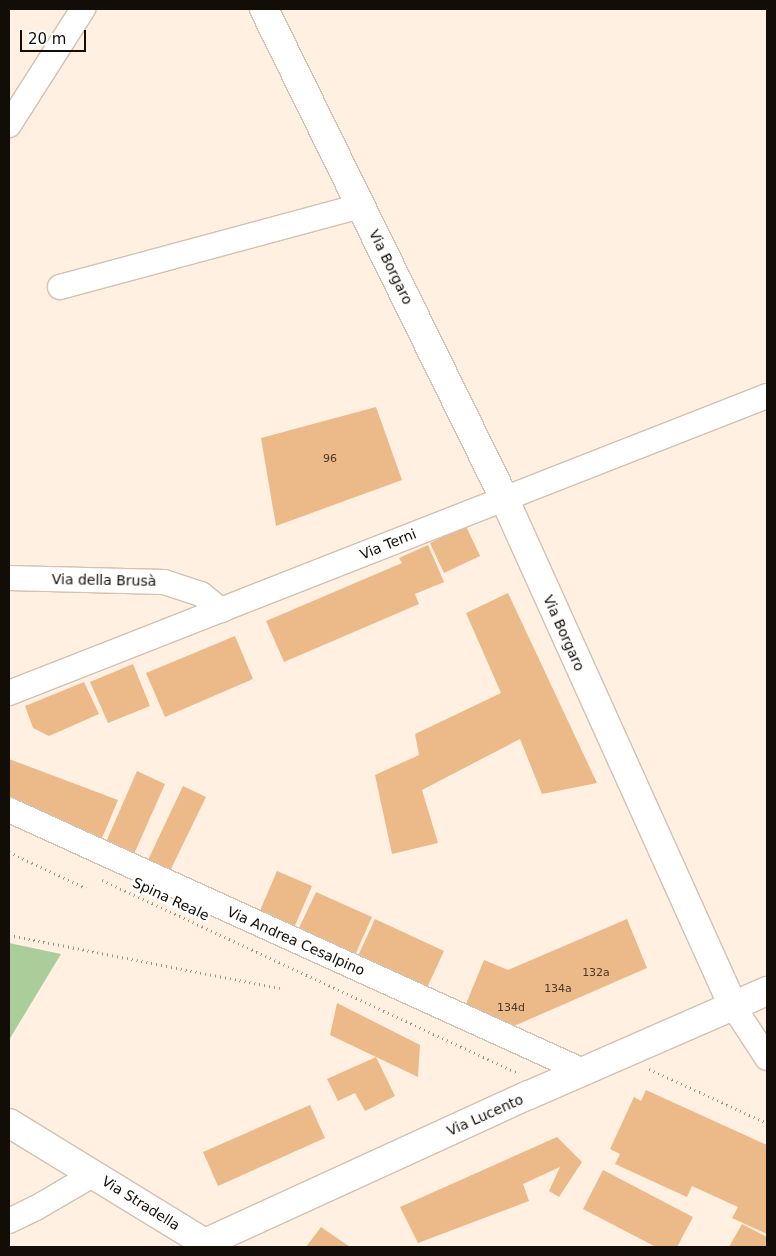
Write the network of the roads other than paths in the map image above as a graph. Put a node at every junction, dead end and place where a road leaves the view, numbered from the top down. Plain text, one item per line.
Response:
1 (83, 9) edge
2 (264, 9) edge
3 (9, 126) edge
4 (361, 206) junction
5 (60, 287) dead end
6 (767, 396) edge
7 (504, 498) junction
8 (9, 578) edge
9 (221, 610) junction
10 (9, 693) edge
11 (9, 810) edge
12 (767, 991) edge
13 (733, 1006) junction
14 (767, 1058) edge
15 (583, 1071) junction
16 (9, 1123) edge
17 (94, 1174) junction
18 (9, 1222) edge
19 (204, 1246) edge

1 - 3 street
2 - 4 street, Via Borgaro
4 - 5 street
4 - 7 street, Via Borgaro
6 - 7 street, Via Terni
7 - 9 street, Via Terni
7 - 13 street, Via Borgaro
8 - 9 street, Via della Brusà
9 - 10 street, Via Terni
11 - 15 street, Via Andrea Cesalpino
12 - 13 street, Via Lucento
13 - 14 street, Via Borgaro
13 - 15 street, Via Lucento
15 - 19 street, Via Lucento
16 - 17 street, Via Stradella
17 - 18 street, Via Stradella
17 - 19 street, Via Stradella

